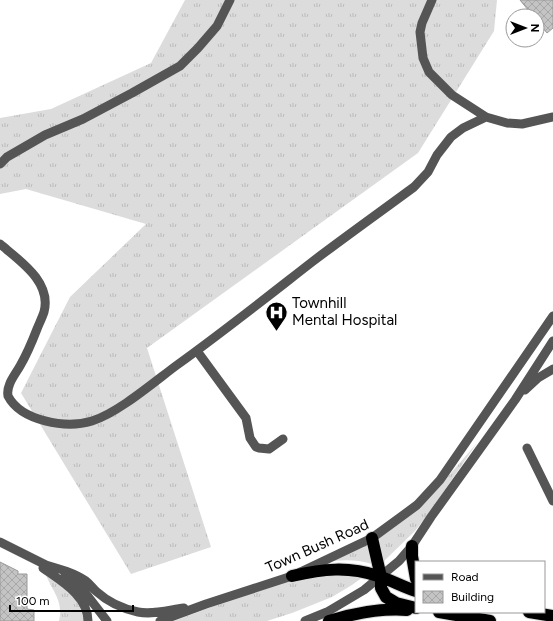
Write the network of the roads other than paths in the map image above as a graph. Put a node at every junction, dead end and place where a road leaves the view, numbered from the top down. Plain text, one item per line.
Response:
1 (230, 0) edge
2 (432, 0) edge
3 (486, 117) junction
4 (553, 117) edge
5 (0, 164) edge
6 (0, 244) edge
7 (552, 318) edge
8 (553, 341) edge
9 (197, 351) junction
10 (553, 369) edge
11 (515, 400) junction
12 (283, 439) dead end
13 (527, 448) dead end
14 (553, 501) edge
15 (372, 538) junction
16 (0, 542) edge
17 (412, 546) junction
18 (27, 556) junction
19 (46, 565) junction
20 (415, 573) edge
21 (292, 576) junction
22 (381, 577) junction
23 (415, 591) edge
24 (206, 604) junction
25 (415, 609) edge
26 (415, 609) edge
27 (445, 613) edge
28 (535, 613) edge
29 (553, 616) edge
30 (88, 621) edge
31 (107, 621) edge
32 (160, 621) edge
33 (305, 621) edge
34 (329, 621) edge
35 (490, 621) edge

1 - 5 street
2 - 3 street
3 - 4 street
3 - 9 street
6 - 9 street
7 - 15 street, Town Bush Road
8 - 11 street
9 - 12 street
10 - 11 street
11 - 17 street
13 - 14 street
15 - 21 street, Town Bush Road
15 - 22 highway
16 - 18 street
17 - 20 highway
17 - 22 street
18 - 19 street
18 - 30 street
19 - 24 street
19 - 31 street
21 - 22 highway
21 - 24 street, Town Bush Road
22 - 23 highway
22 - 25 highway
22 - 33 street
24 - 32 street, Town Bush Road
26 - 34 highway
27 - 35 highway
28 - 29 highway

